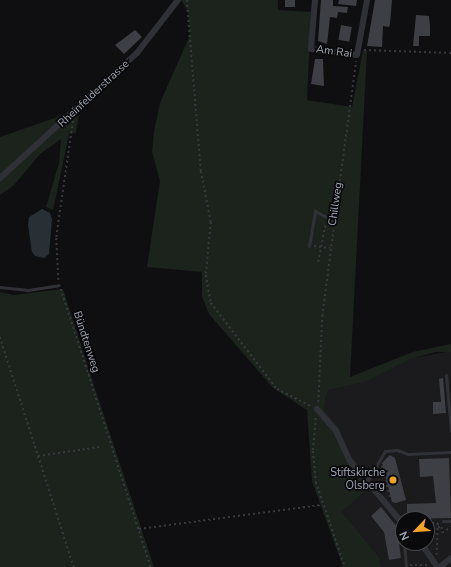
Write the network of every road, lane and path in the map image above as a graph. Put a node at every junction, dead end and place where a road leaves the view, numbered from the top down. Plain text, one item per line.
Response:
1 (178, 0) edge
2 (187, 0) edge
3 (315, 0) edge
4 (367, 0) edge
5 (358, 52) junction
6 (451, 53) edge
7 (72, 115) junction
8 (0, 178) edge
9 (334, 221) junction
10 (324, 226) dead end
11 (309, 246) joint
12 (321, 247) junction
13 (330, 248) junction
14 (318, 262) dead end
15 (59, 285) junction
16 (0, 287) edge
17 (0, 337) edge
18 (446, 375) dead end
19 (317, 409) junction
20 (451, 431) edge
21 (99, 447) dead end
22 (451, 452) edge
23 (38, 456) junction
24 (379, 456) junction
25 (367, 482) junction
26 (392, 503) dead end
27 (322, 505) junction
28 (395, 515) edge
29 (443, 521) dead end
30 (451, 521) edge
31 (435, 523) edge
32 (438, 527) junction
33 (451, 527) edge
34 (139, 529) junction
35 (405, 551) edge
36 (426, 551) edge
37 (451, 558) edge
38 (437, 559) dead end
39 (406, 566) edge
40 (434, 566) edge
41 (74, 567) edge
42 (151, 567) edge
43 (345, 567) edge
44 (440, 567) edge

1 - 7 street, Rheinfelderstrasse
2 - 19 path
3 - 5 street, Am Rai
4 - 5 street
5 - 6 path
5 - 9 path, Chillweg
7 - 8 street, Rheinfelderstrasse
7 - 15 path, Bündtenweg
9 - 11 lane
9 - 13 path, Chillweg
10 - 12 path
11 - 12 path
12 - 13 path
12 - 14 path
13 - 19 path, Chillweg
15 - 16 lane
15 - 34 path, Bündtenweg
17 - 23 path
18 - 20 lane
19 - 25 street
19 - 27 path, Chillweg
21 - 23 path
22 - 24 lane
23 - 41 path
24 - 25 lane
24 - 26 path
25 - 28 street
27 - 34 path
27 - 43 path, Chillweg
29 - 30 lane
31 - 32 path
32 - 33 path
32 - 38 path
34 - 42 path, Bündtenweg
35 - 39 lane
36 - 40 street
37 - 44 street
39 - 40 path

